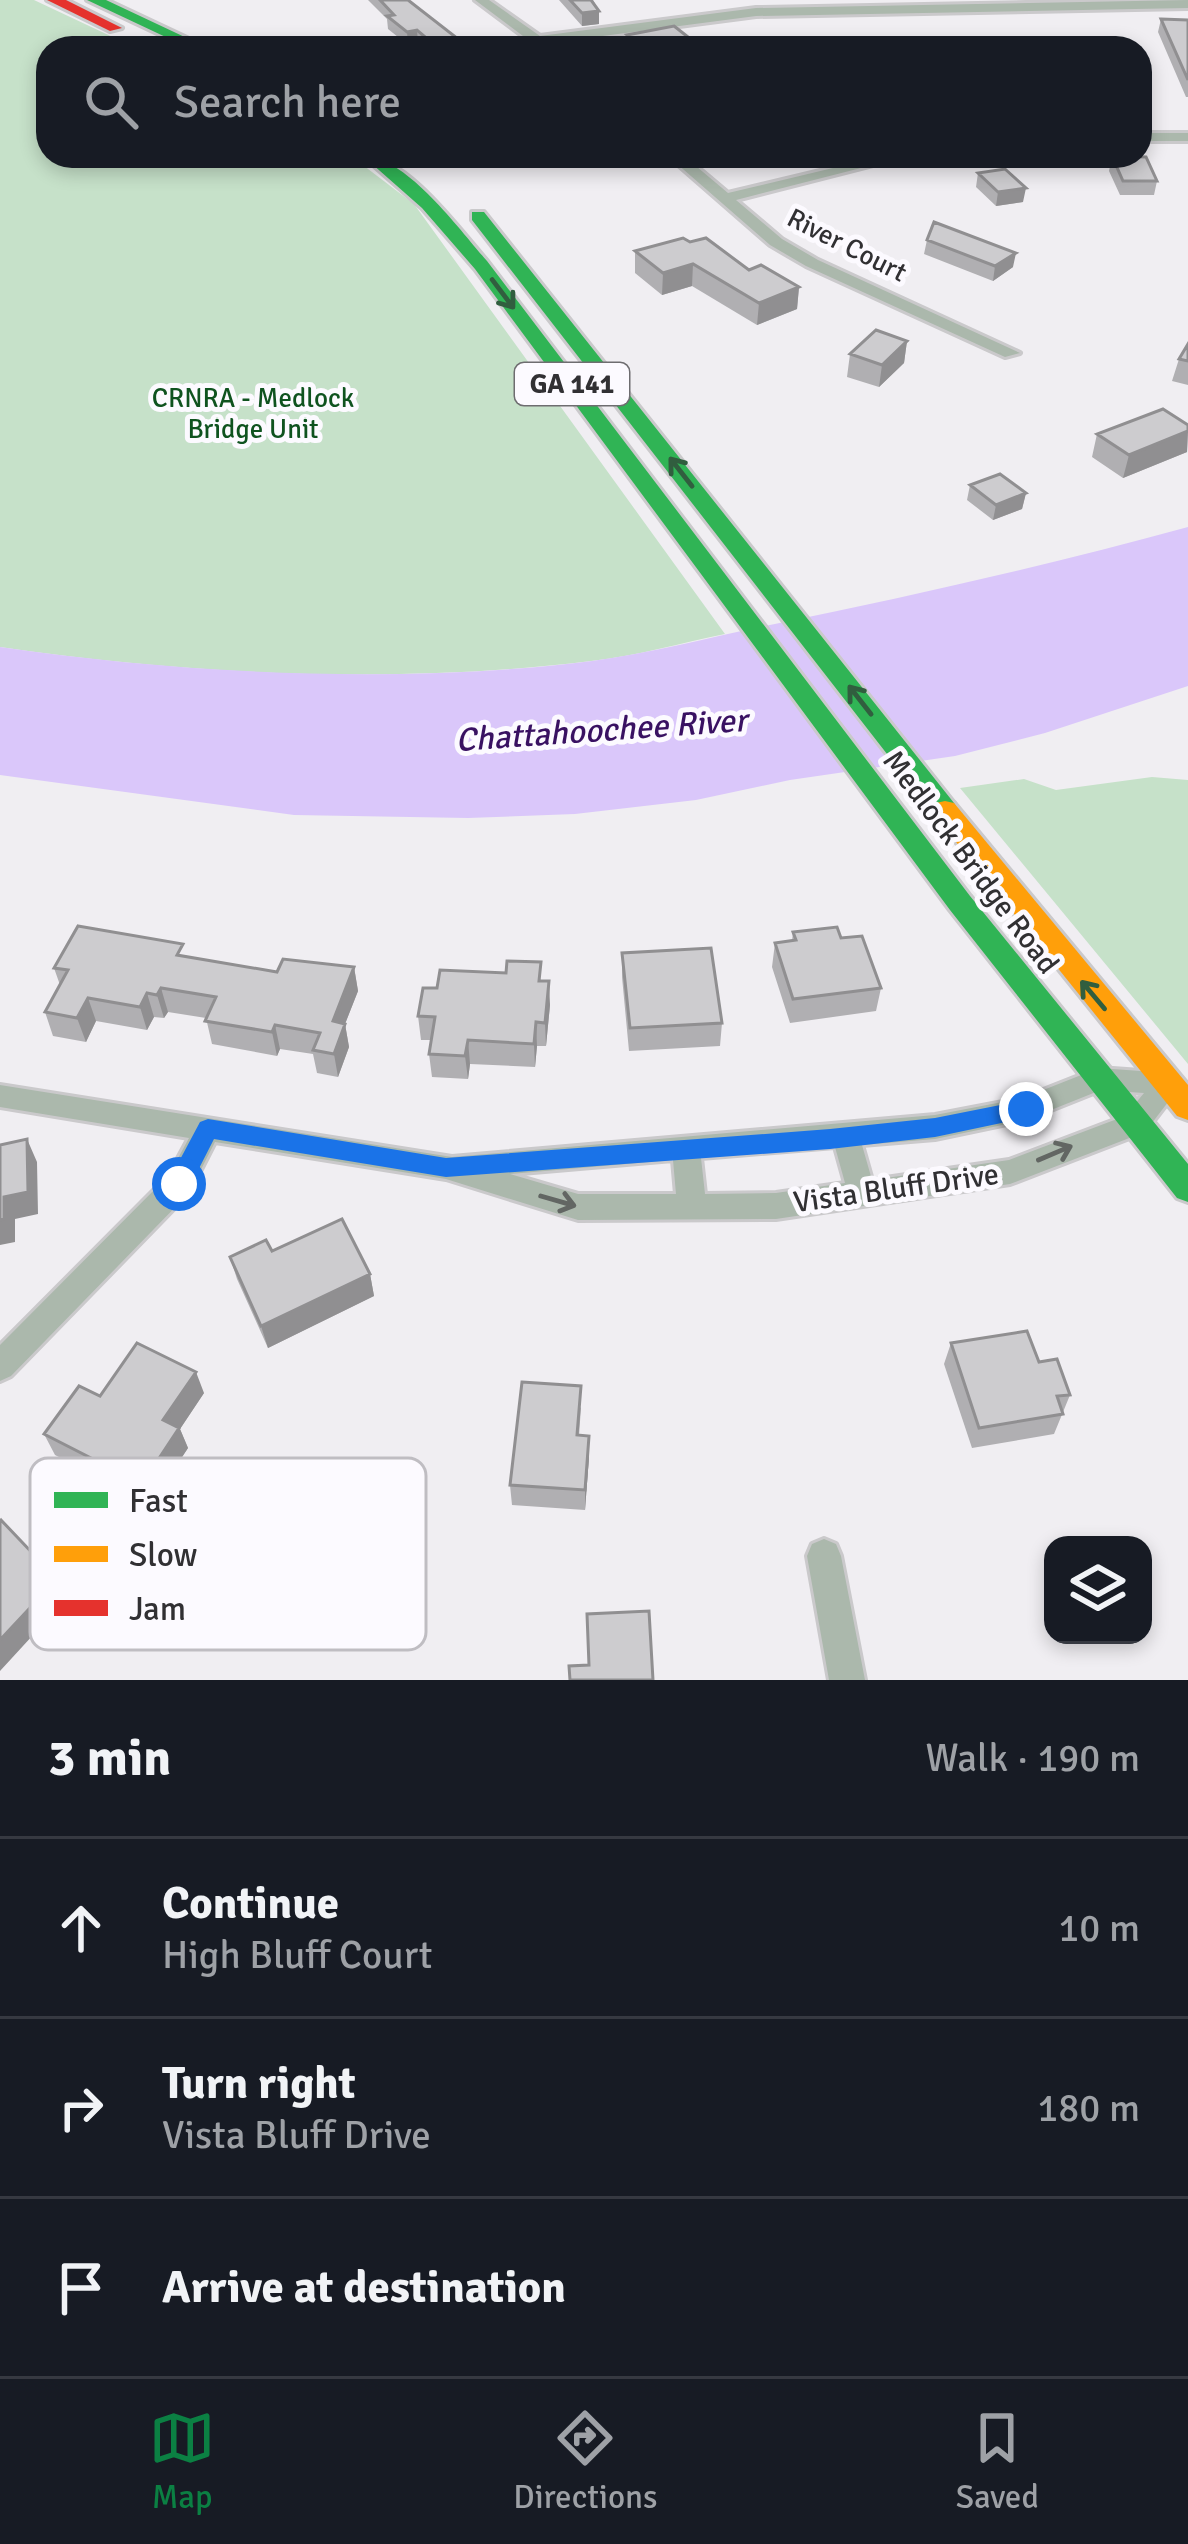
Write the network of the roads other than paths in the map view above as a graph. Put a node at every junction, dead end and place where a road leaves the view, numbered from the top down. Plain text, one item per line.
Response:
1 (54, 0) edge
2 (94, 0) edge
3 (481, 0) edge
4 (1188, 4) edge
5 (134, 36) edge
6 (174, 36) edge
7 (532, 36) edge
8 (596, 36) edge
9 (1152, 137) edge
10 (1188, 137) edge
11 (385, 168) edge
12 (423, 168) edge
13 (690, 168) edge
14 (851, 168) edge
15 (726, 198) junction
16 (1012, 353) dead end
17 (1099, 1079) junction
18 (1168, 1084) junction
19 (0, 1096) edge
20 (1188, 1107) edge
21 (1135, 1124) junction
22 (208, 1129) junction
23 (846, 1137) junction
24 (686, 1149) junction
25 (446, 1168) junction
26 (1188, 1189) edge
27 (862, 1193) junction
28 (692, 1206) junction
29 (0, 1366) edge
30 (824, 1556) dead end
31 (847, 1680) edge

1 - 5 highway
2 - 6 highway
3 - 7 street
4 - 8 street
9 - 10 street
11 -> 17 highway, Medlock Bridge Road / GA 141
18 -> 12 highway, Medlock Bridge Road / GA 141
13 - 15 street, River Court
14 - 15 street
15 - 16 street, River Court
17 - 18 street, Vista Bluff Drive
17 - 21 highway, Medlock Bridge Road / GA 141
17 - 23 street, Vista Bluff Drive
18 - 20 highway, Medlock Bridge Road / GA 141
18 - 21 street, Vista Bluff Drive
19 - 22 street, Vista Bluff Drive
21 - 26 highway, Medlock Bridge Road / GA 141
27 -> 21 street, Vista Bluff Drive
22 - 25 street, Vista Bluff Drive
22 - 29 street
23 - 24 street, Vista Bluff Drive
23 - 27 street
24 - 25 street, Vista Bluff Drive
24 - 28 street
25 -> 28 street, Vista Bluff Drive
27 - 28 street, Vista Bluff Drive
30 - 31 street

